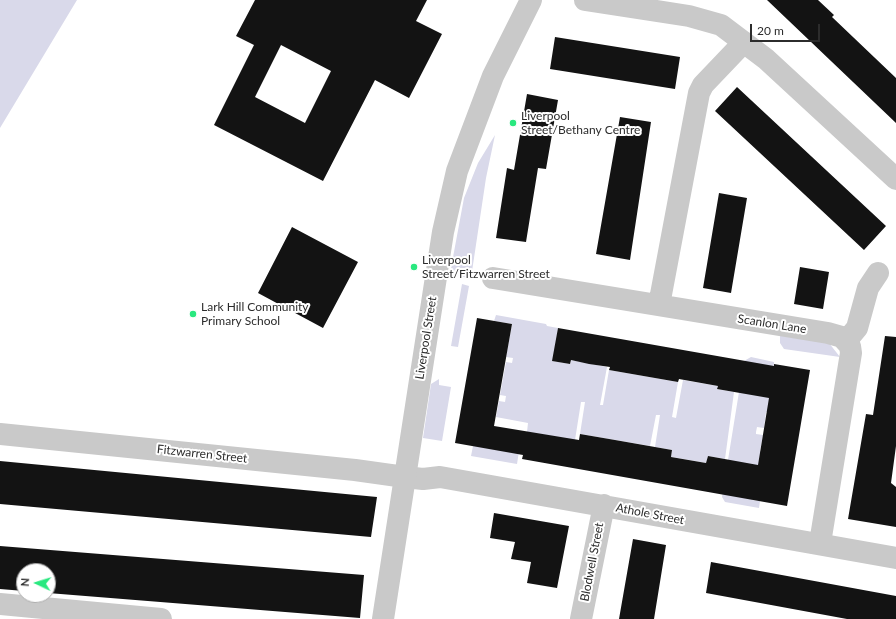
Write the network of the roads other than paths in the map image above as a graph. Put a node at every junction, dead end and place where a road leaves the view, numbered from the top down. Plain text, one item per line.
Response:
1 (531, 0) edge
2 (585, 0) edge
3 (744, 42) junction
4 (892, 166) edge
5 (878, 273) dead end
6 (493, 278) dead end
7 (659, 305) junction
8 (847, 340) junction
9 (0, 434) edge
10 (405, 477) junction
11 (604, 505) junction
12 (820, 543) junction
13 (896, 558) edge
14 (0, 604) edge
15 (162, 619) edge
16 (383, 619) edge
17 (581, 619) edge

1 - 10 street, Liverpool Street
2 - 3 street
3 - 4 street
3 - 7 street
5 - 8 street
6 - 7 street, Scanlon Lane
7 - 8 street, Scanlon Lane
8 - 12 street
9 - 10 street, Fitzwarren Street
10 - 11 street, Athole Street
10 - 16 street, Liverpool Street
11 - 12 street, Athole Street
11 - 17 street, Blodwell Street
12 - 13 street, Athole Street
14 - 15 street

